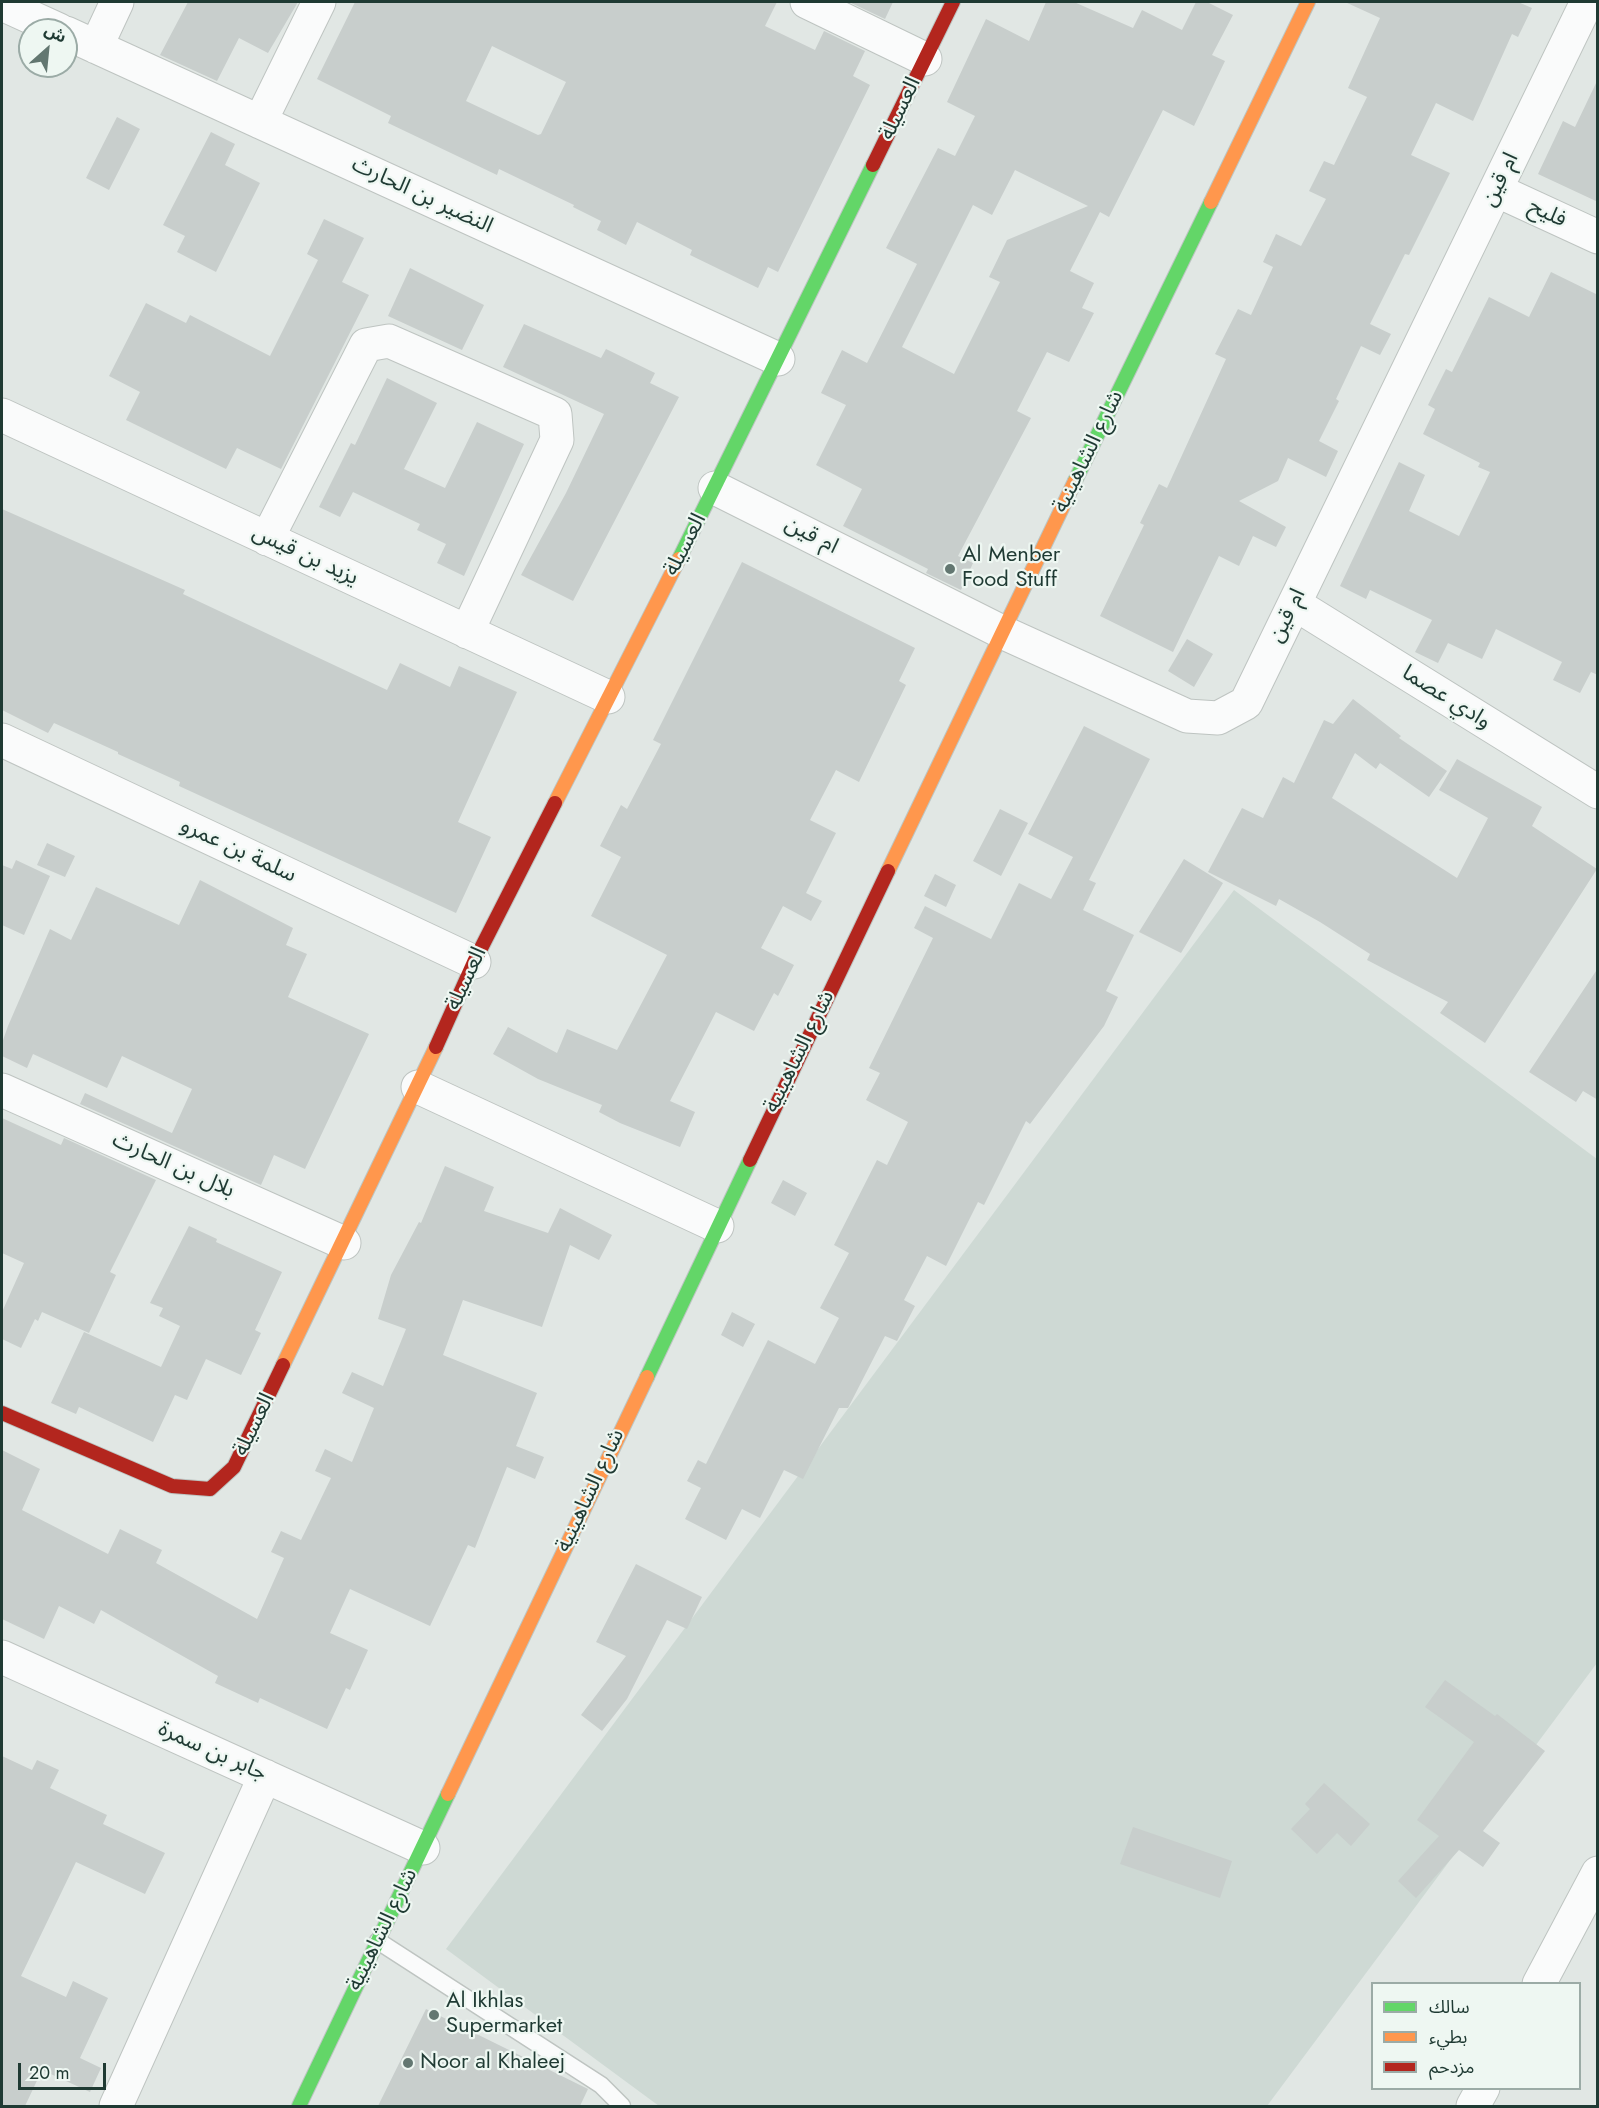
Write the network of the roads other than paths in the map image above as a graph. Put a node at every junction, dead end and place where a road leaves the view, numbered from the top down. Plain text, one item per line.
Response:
1 (117, 2) edge
2 (319, 2) edge
3 (807, 2) edge
4 (953, 2) edge
5 (1308, 2) edge
6 (1587, 2) edge
7 (2, 4) edge
8 (33, 18) edge
9 (78, 39) edge
10 (96, 47) junction
11 (925, 59) junction
12 (260, 123) junction
13 (1496, 190) junction
14 (1598, 237) edge
15 (778, 359) junction
16 (2, 415) edge
17 (715, 488) junction
18 (267, 539) junction
19 (1295, 604) junction
20 (467, 632) junction
21 (1002, 632) junction
22 (608, 697) junction
23 (2, 740) edge
24 (1598, 792) edge
25 (474, 962) junction
26 (418, 1088) junction
27 (2, 1090) edge
28 (717, 1226) junction
29 (344, 1243) junction
30 (2, 1413) edge
31 (2, 1657) edge
32 (265, 1776) junction
33 (423, 1848) junction
34 (1598, 1873) edge
35 (378, 1941) junction
36 (1540, 1982) edge
37 (1482, 2090) edge
38 (116, 2106) edge
39 (299, 2106) edge
40 (622, 2106) edge
41 (1473, 2106) edge

1 - 10 street
2 - 12 street
3 - 11 street
4 - 11 street, العسيلة
5 - 21 street, شارع الشاهينية
6 - 13 street, ام قين
7 - 8 street
9 - 10 street, النضير بن الحارث
10 - 12 street, النضير بن الحارث
11 - 15 street, العسيلة
12 - 15 street, النضير بن الحارث
13 - 14 street, فليح
13 - 19 street, ام قين
15 - 17 street, العسيلة
16 - 18 street, يزيد بن قيس
17 - 21 street, ام قين
17 - 22 street, العسيلة
18 - 20 street, يزيد بن قيس
18 - 20 street
19 - 21 street, ام قين
19 - 24 street, وادي عصما
20 - 22 street, يزيد بن قيس
21 - 28 street, شارع الشاهينية
22 - 25 street, العسيلة
23 - 25 street, سلمة بن عمرو
25 - 26 street, العسيلة
26 - 28 street
26 - 29 street, العسيلة
27 - 29 street, بلال بن الحارث
28 - 33 street, شارع الشاهينية
29 - 30 street, العسيلة
31 - 32 street, جابر بن سمرة
32 - 33 street, جابر بن سمرة
32 - 38 street
33 - 35 street, شارع الشاهينية
34 - 36 street
35 - 39 street, شارع الشاهينية
35 - 40 lane
37 - 41 street

